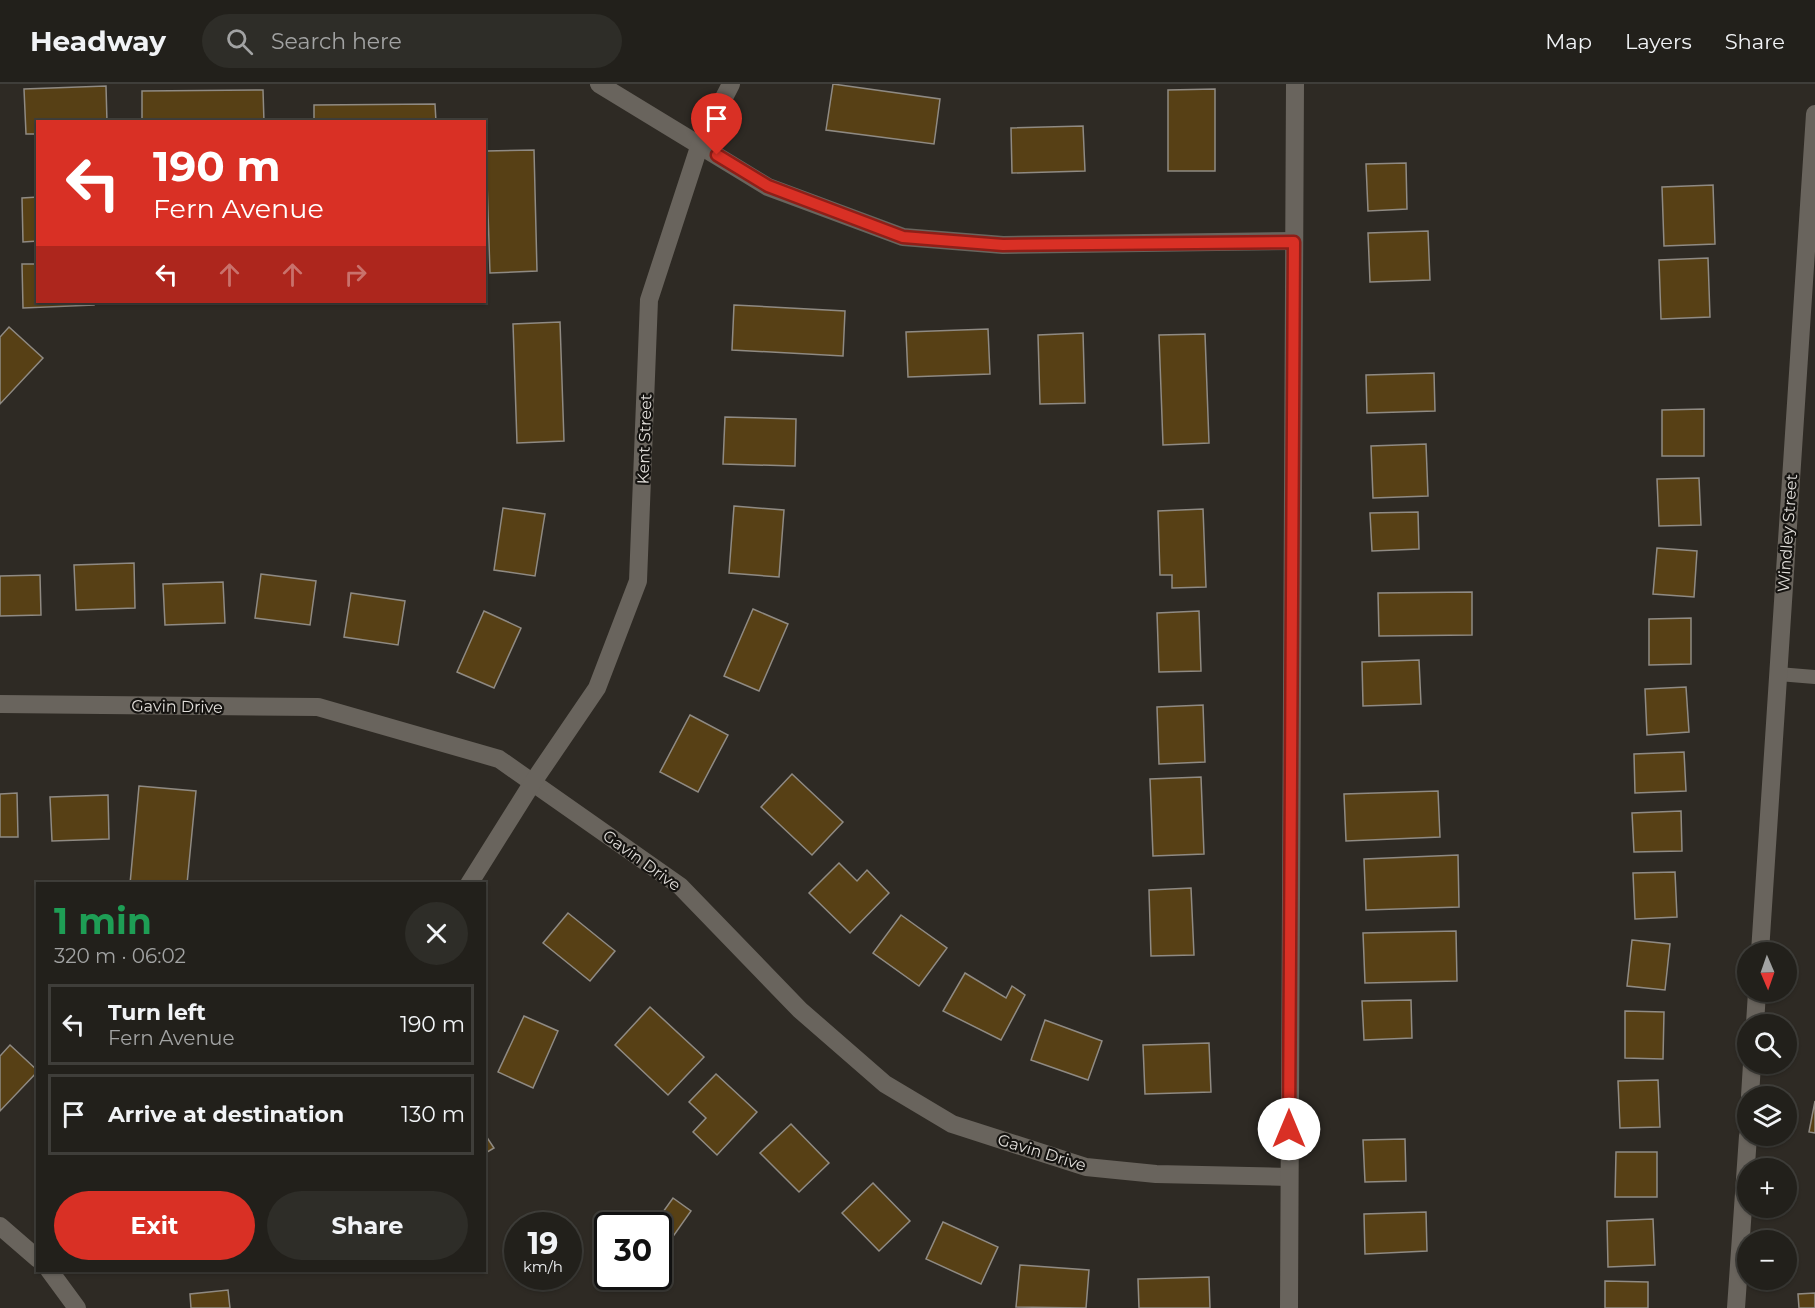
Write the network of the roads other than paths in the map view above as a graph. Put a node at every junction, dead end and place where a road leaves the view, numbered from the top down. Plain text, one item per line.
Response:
1 (599, 84) edge
2 (731, 84) edge
3 (1295, 84) edge
4 (1815, 114) edge
5 (700, 144) junction
6 (1294, 242) junction
7 (1778, 674) junction
8 (1815, 677) edge
9 (0, 704) edge
10 (533, 782) junction
11 (470, 882) edge
12 (1761, 942) edge
13 (1747, 1146) edge
14 (1289, 1177) junction
15 (0, 1226) edge
16 (36, 1257) edge
17 (50, 1272) edge
18 (77, 1308) edge
19 (1289, 1308) edge
20 (1736, 1308) edge

1 - 5 street
2 - 5 street, Kent Street
3 - 6 street
4 - 7 street, Windley Street
5 - 6 street
5 - 10 street, Kent Street
6 - 14 street
7 - 8 lane
7 - 12 street, Windley Street
9 - 10 street, Gavin Drive
10 - 11 street, Kent Street
10 - 14 street, Gavin Drive
13 - 20 street
14 - 19 street
15 - 16 street
17 - 18 street

